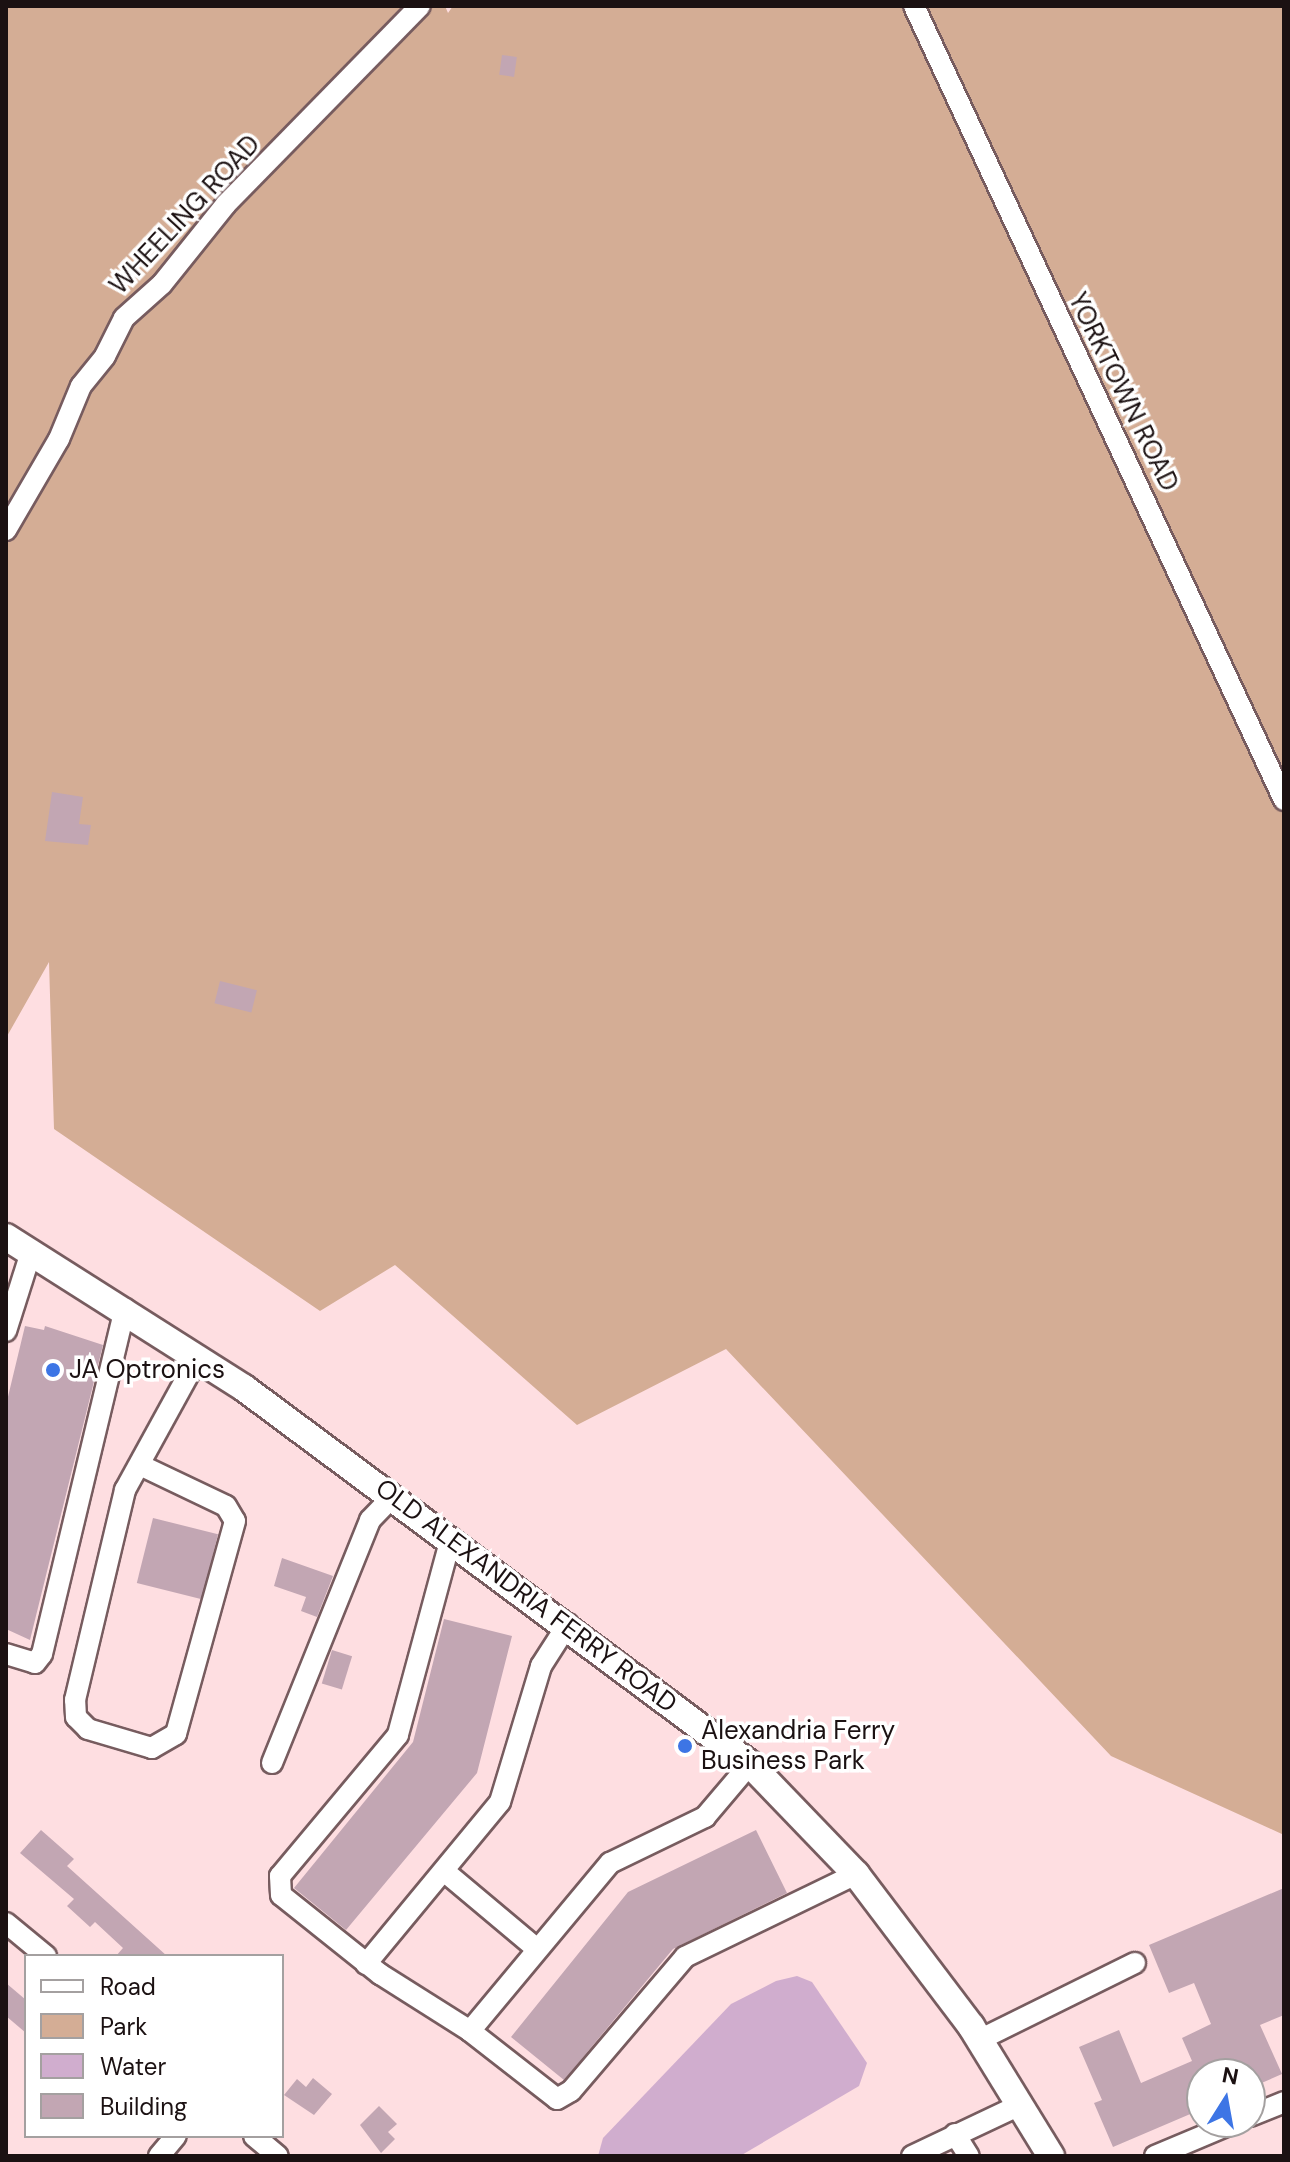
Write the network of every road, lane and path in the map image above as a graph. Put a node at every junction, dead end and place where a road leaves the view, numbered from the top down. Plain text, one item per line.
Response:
1 (420, 6) edge
2 (914, 6) edge
3 (6, 530) edge
4 (1284, 800) edge
5 (6, 1237) edge
6 (31, 1252) junction
7 (125, 1309) junction
8 (6, 1331) edge
9 (198, 1357) junction
10 (140, 1465) junction
11 (392, 1497) junction
12 (451, 1538) junction
13 (568, 1624) junction
14 (6, 1654) edge
15 (272, 1763) dead end
16 (750, 1764) junction
17 (444, 1871) junction
18 (856, 1874) junction
19 (6, 1923) edge
20 (537, 1949) junction
21 (44, 1954) edge
22 (1135, 1963) dead end
23 (366, 1964) junction
24 (470, 2031) junction
25 (979, 2040) junction
26 (1020, 2105) junction
27 (955, 2134) junction
28 (174, 2138) edge
29 (256, 2138) edge
30 (1198, 2138) edge
31 (159, 2156) edge
32 (278, 2156) edge
33 (912, 2156) edge
34 (969, 2156) edge
35 (1051, 2156) edge
36 (1155, 2156) edge

1 - 3 street, WHEELING ROAD
2 - 4 street, YORKTOWN ROAD
5 - 6 main road, OLD ALEXANDRIA FERRY ROAD
6 - 7 main road, OLD ALEXANDRIA FERRY ROAD
6 - 8 street
7 - 9 main road, OLD ALEXANDRIA FERRY ROAD
7 - 14 street
9 - 10 street
9 - 11 main road, OLD ALEXANDRIA FERRY ROAD
10 - 10 street
11 - 12 main road, OLD ALEXANDRIA FERRY ROAD
11 - 15 street
12 - 13 main road, OLD ALEXANDRIA FERRY ROAD
12 - 23 street
13 - 16 main road, OLD ALEXANDRIA FERRY ROAD
13 - 17 street
16 - 18 main road, OLD ALEXANDRIA FERRY ROAD
16 - 20 street
17 - 20 street
17 - 23 street
18 - 24 street
18 - 25 main road, OLD ALEXANDRIA FERRY ROAD
19 - 21 street
20 - 24 street
22 - 25 street
23 - 24 street
25 - 26 main road, OLD ALEXANDRIA FERRY ROAD
26 - 27 street
26 - 35 main road, OLD ALEXANDRIA FERRY ROAD
27 - 33 street
27 - 34 street
28 - 31 street
29 - 32 street
30 - 36 street

